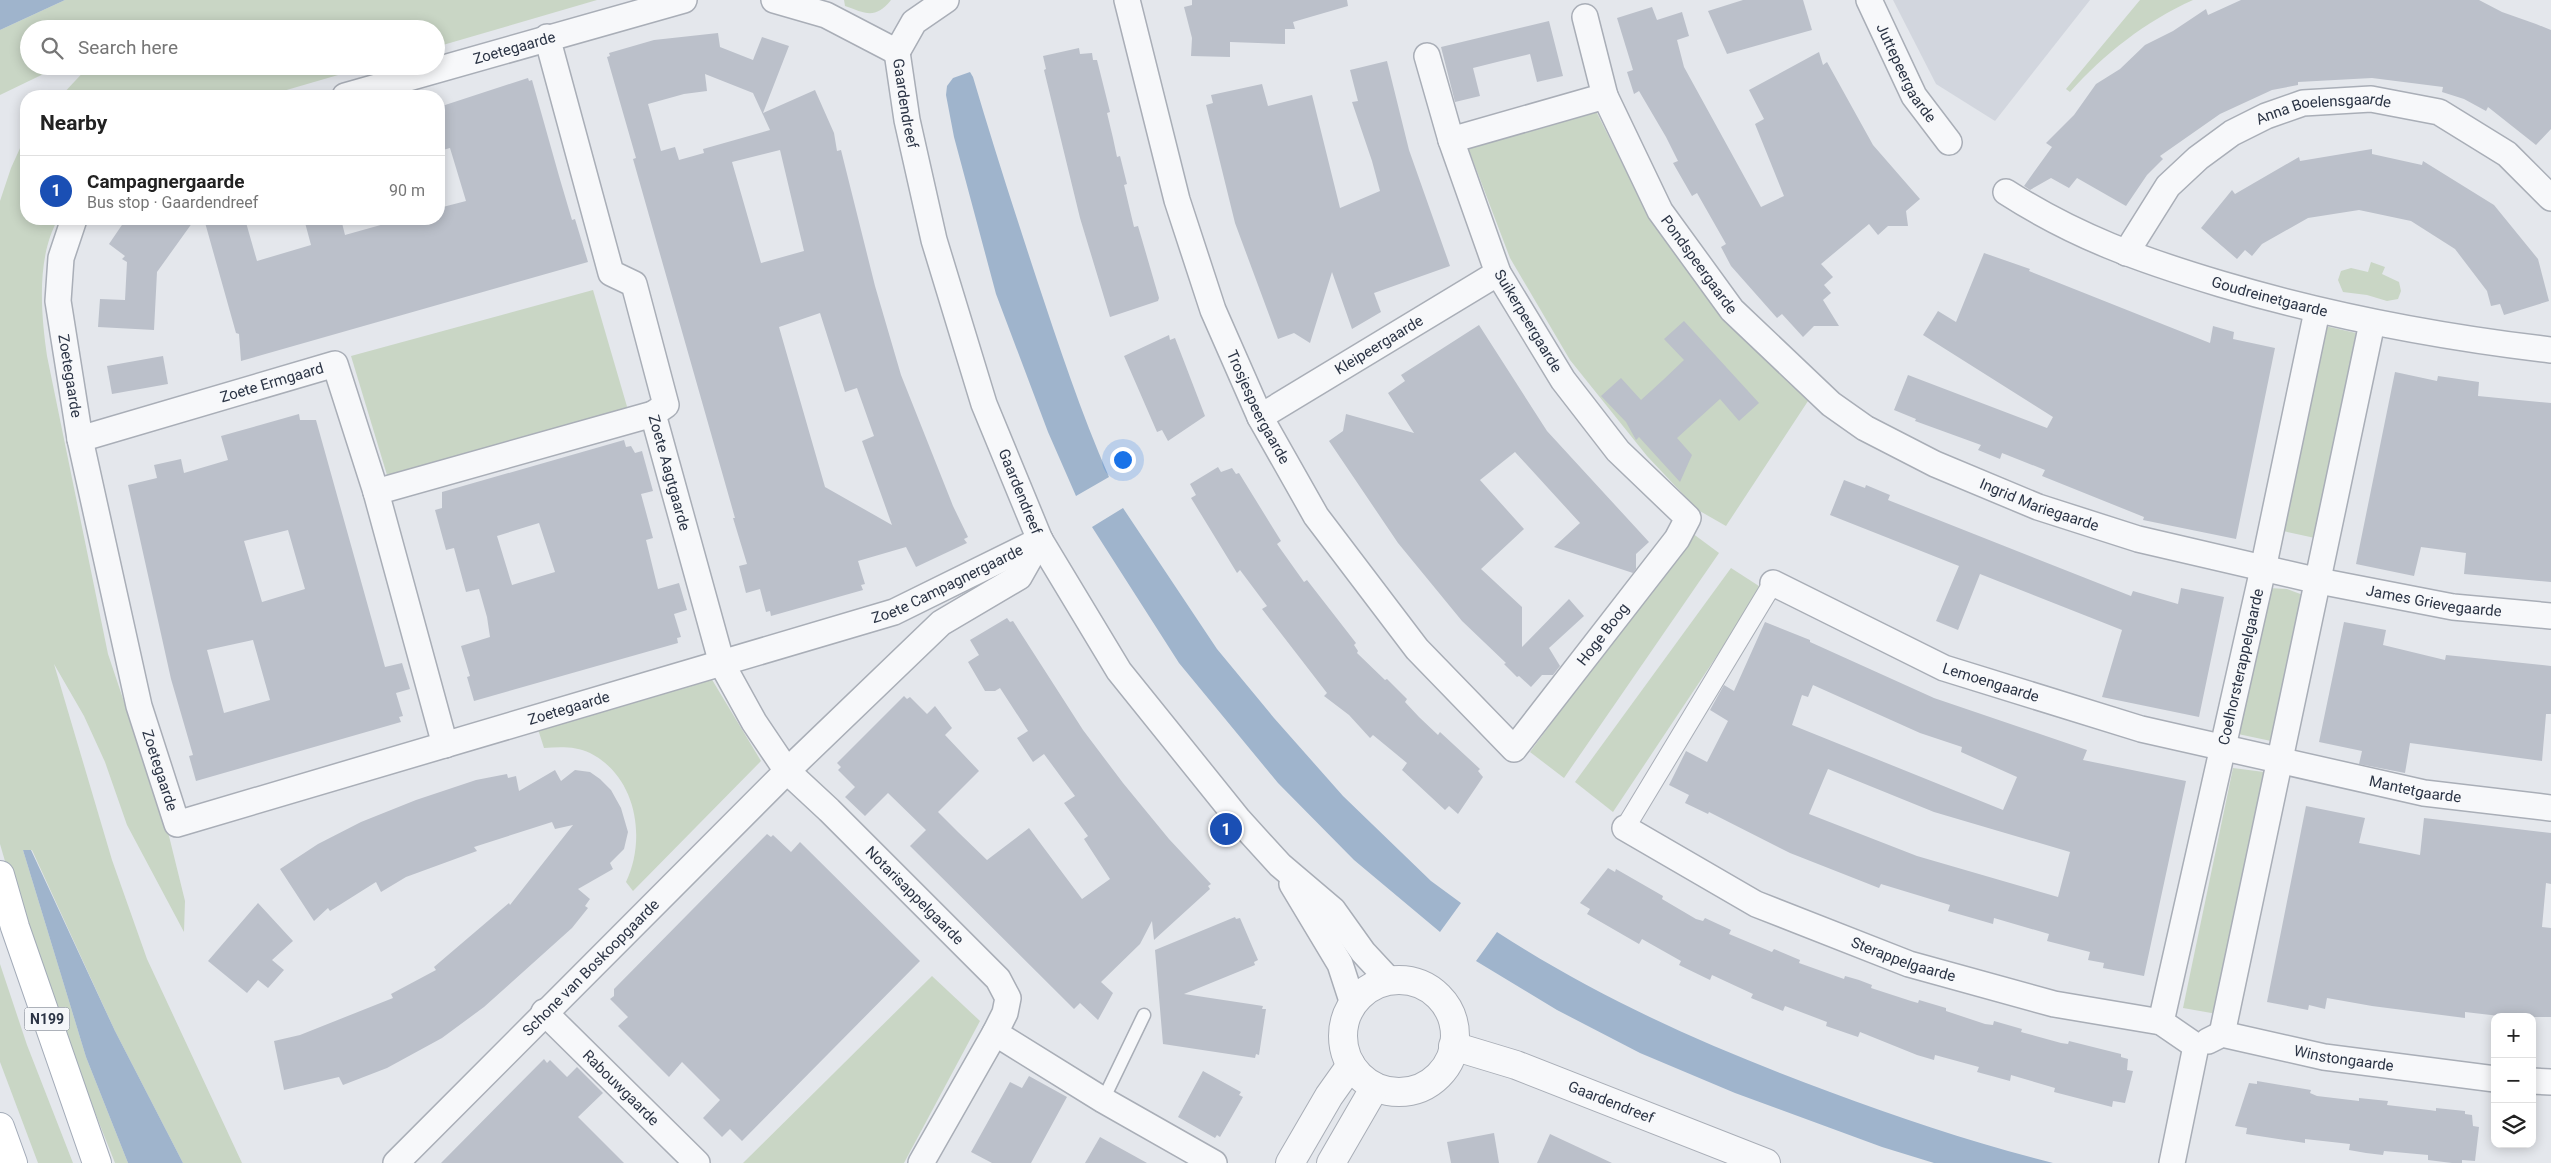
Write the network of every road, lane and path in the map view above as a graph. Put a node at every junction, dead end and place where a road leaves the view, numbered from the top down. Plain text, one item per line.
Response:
1 (684, 0) edge
2 (774, 0) edge
3 (946, 0) edge
4 (1127, 0) edge
5 (1869, 0) edge
6 (1585, 17) dead end
7 (547, 38) junction
8 (897, 52) junction
9 (1426, 56) dead end
10 (445, 67) edge
11 (418, 75) edge
12 (366, 90) edge
13 (1605, 96) junction
14 (1452, 140) junction
15 (1949, 142) dead end
16 (2006, 192) dead end
17 (2551, 198) edge
18 (72, 225) edge
19 (2126, 253) junction
20 (1498, 273) junction
21 (2317, 311) junction
22 (2372, 323) junction
23 (2551, 350) edge
24 (1831, 404) joint
25 (653, 414) junction
26 (1260, 417) junction
27 (80, 439) junction
28 (376, 492) junction
29 (1688, 518) joint
30 (1040, 540) junction
31 (2262, 569) junction
32 (2319, 582) junction
33 (1773, 583) joint
34 (2551, 616) edge
35 (722, 664) junction
36 (444, 744) junction
37 (1514, 749) joint
38 (2220, 749) junction
39 (2281, 760) junction
40 (787, 771) junction
41 (2551, 808) edge
42 (1625, 828) joint
43 (1280, 865) junction
44 (0, 875) edge
45 (1390, 981) junction
46 (1353, 1004) junction
47 (544, 1012) junction
48 (1144, 1015) dead end
49 (2161, 1022) junction
50 (995, 1033) junction
51 (2222, 1034) junction
52 (1454, 1046) junction
53 (2196, 1046) junction
54 (1351, 1065) junction
55 (2491, 1078) edge
56 (2536, 1081) edge
57 (2551, 1082) edge
58 (1375, 1087) junction
59 (1103, 1100) junction
60 (0, 1127) edge
61 (13, 1163) edge
62 (97, 1163) edge
63 (396, 1163) edge
64 (697, 1163) edge
65 (921, 1163) edge
66 (1214, 1163) edge
67 (1290, 1163) edge
68 (1331, 1163) edge
69 (1766, 1163) edge
70 (2172, 1163) edge

1 - 7 street, Zoetegaarde
2 - 8 street
3 - 8 street
4 - 26 street, Trosjespeergaarde
5 - 15 street, Juttepeergaarde
6 - 13 street, Pondspeergaarde
7 - 10 street, Zoetegaarde
7 - 25 street, Zoete Aagtgaarde
8 - 30 street, Gaardendreef
9 - 14 street, Suikerpeergaarde
11 - 12 street, Zoetegaarde
13 - 14 street
13 - 24 street, Pondspeergaarde
14 - 20 street, Suikerpeergaarde
16 - 19 street, Goudreinetgaarde
17 - 19 street, Anna Boelensgaarde
18 - 27 street, Zoetegaarde
19 - 21 street, Goudreinetgaarde
20 - 26 street, Kleipeergaarde
20 - 29 street, Suikerpeergaarde
21 - 22 street, Goudreinetgaarde
21 - 31 street, Coelhorsterappelgaarde
22 - 23 street, Goudreinetgaarde
22 - 32 street
24 - 31 street, Ingrid Mariegaarde
25 - 28 street
25 - 35 street, Zoete Aagtgaarde
26 - 37 street, Trosjespeergaarde
27 - 28 street, Zoete Ermgaard
27 - 36 street, Zoetegaarde
28 - 36 street, Zoete Ermgaard
29 - 37 street, Hoge Boog
30 - 35 street, Zoete Campagnergaarde
30 - 40 street, Zoete Campagnergaarde
30 - 43 street, Gaardendreef
31 - 32 street, Ingrid Mariegaarde
31 - 38 street, Coelhorsterappelgaarde
32 - 34 street, James Grievegaarde
32 - 39 street
33 - 38 street, Lemoengaarde
33 - 42 street
35 - 36 street, Zoetegaarde
35 - 40 street, Zoete Aagtgaarde
38 - 39 street, Lemoengaarde
38 - 49 street, Coelhorsterappelgaarde
39 - 41 street, Mantetgaarde
39 - 51 street
40 - 47 street, Schone van Boskoopgaarde
40 - 50 street, Notarisappelgaarde
42 - 49 street, Sterappelgaarde
43 - 45 street, Gaardendreef
43 - 46 street, Gaardendreef
44 - 62 main road, N199
45 - 46 street
45 - 52 street
46 - 54 street
47 - 63 street, Schone van Boskoopgaarde
47 - 64 street, Rabouwgaarde
48 - 59 lane
49 - 53 street, Sterappelgaarde
50 - 59 street
50 - 65 street, Notarisappelgaarde
51 - 53 street
51 - 55 street, Winstongaarde
52 - 58 street
52 - 69 street, Gaardendreef
53 - 70 street
54 - 58 street
54 - 67 street
56 - 57 street
58 - 68 street
59 - 66 street
60 - 61 main road

